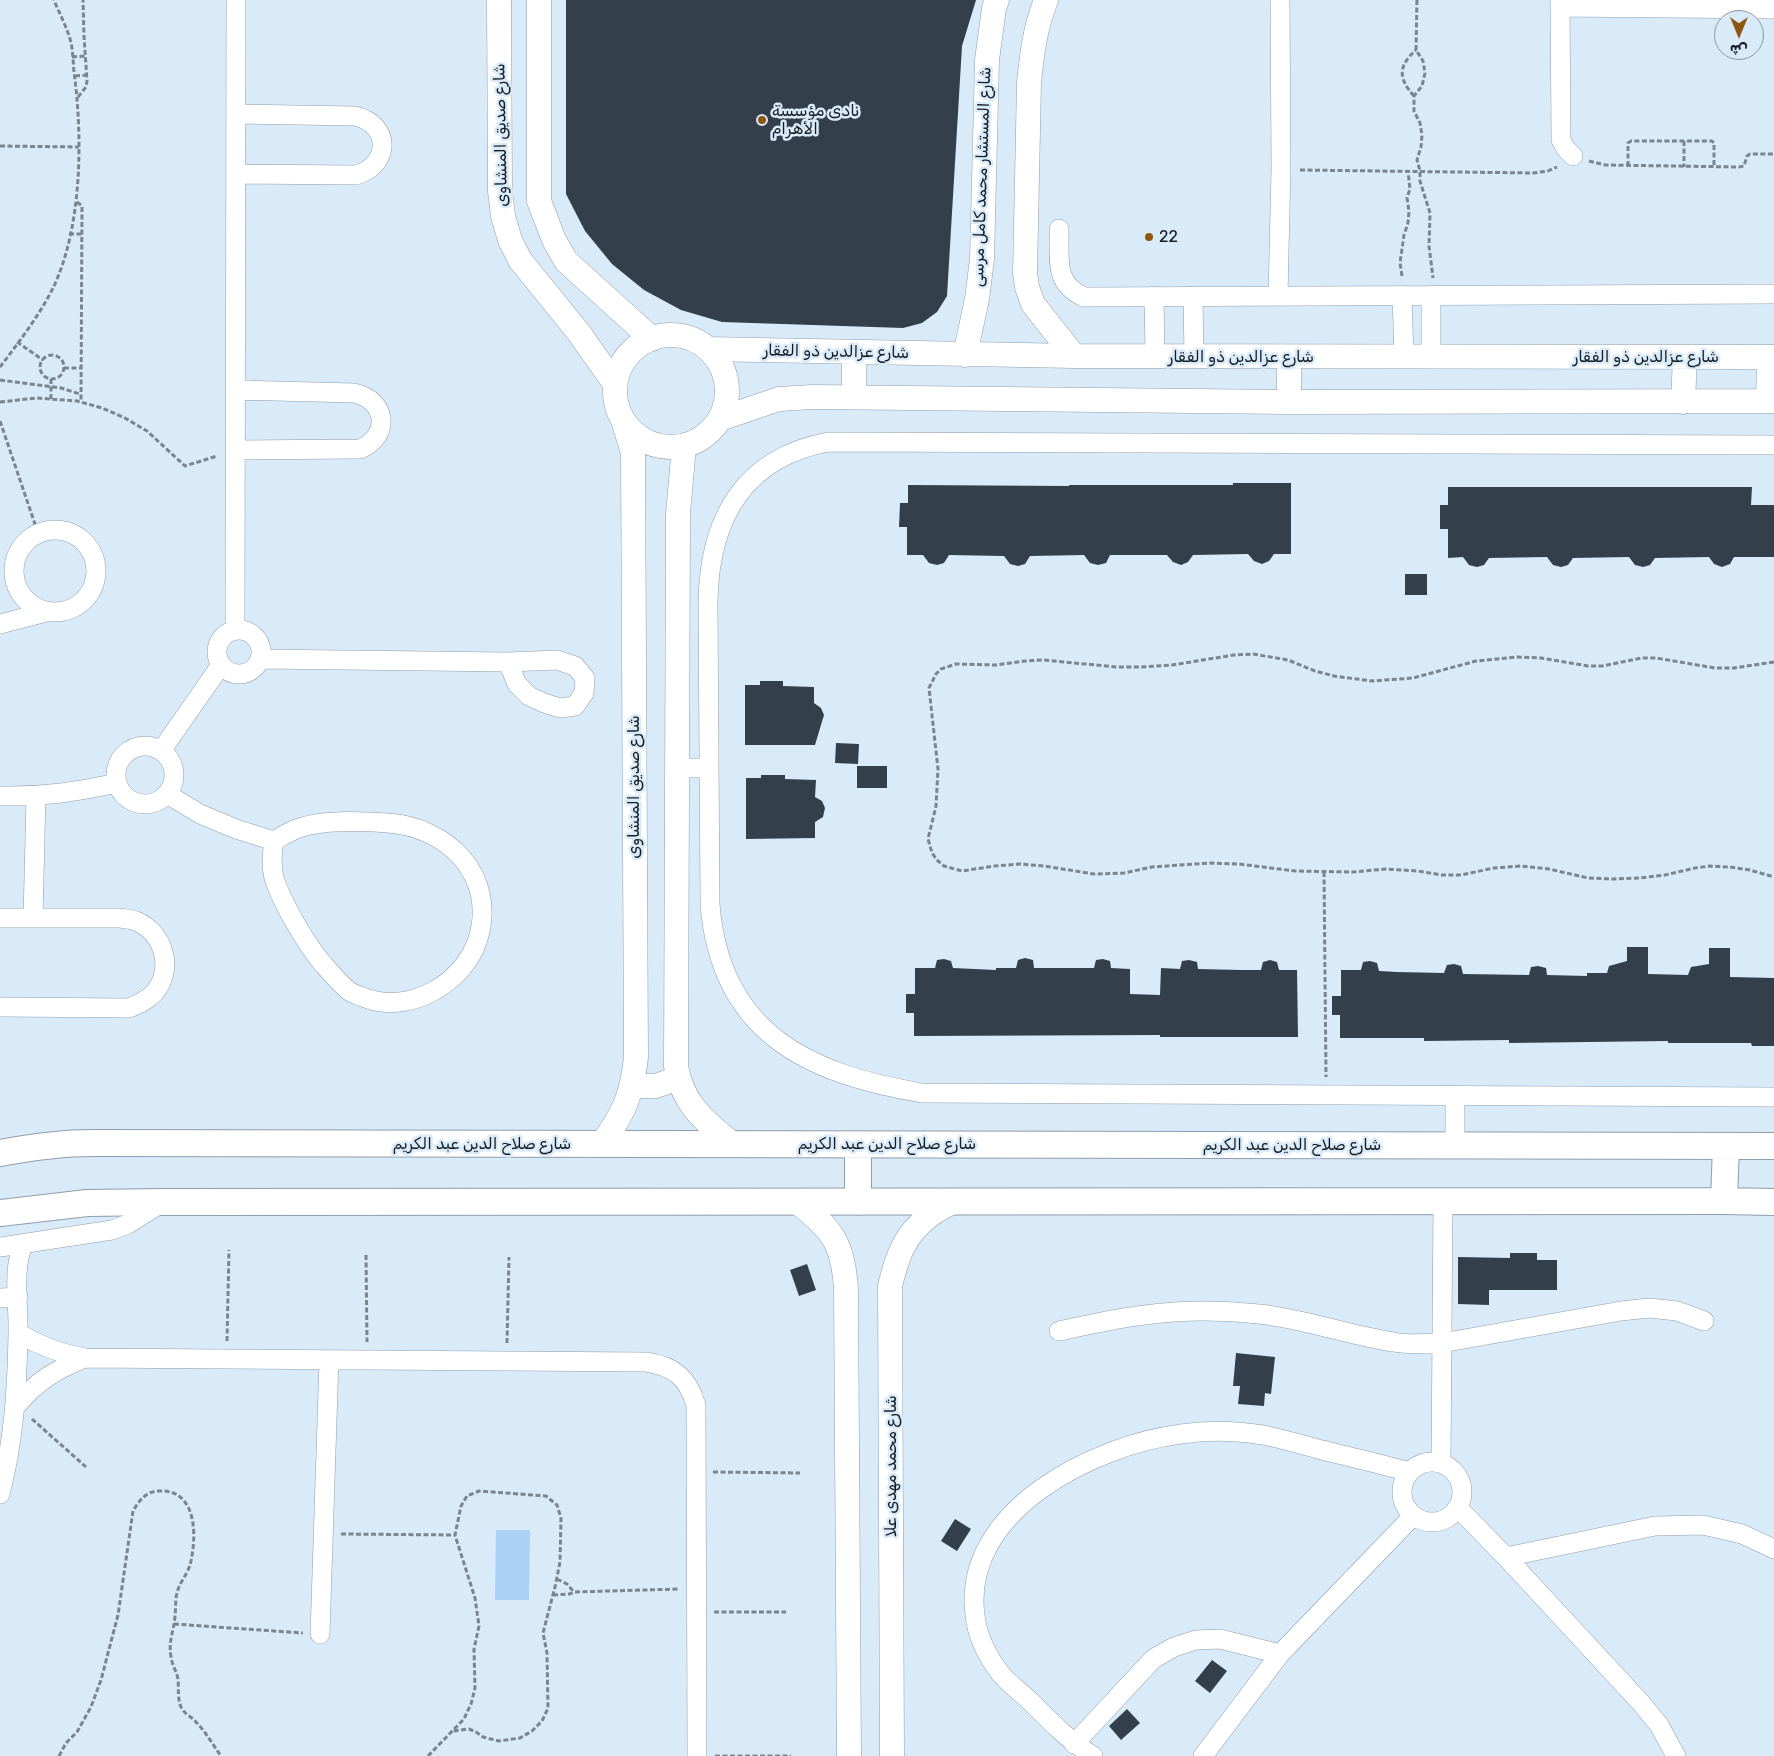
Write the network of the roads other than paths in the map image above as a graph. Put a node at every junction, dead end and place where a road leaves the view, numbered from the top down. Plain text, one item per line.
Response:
1 (236, 0) edge
2 (499, 0) edge
3 (539, 0) edge
4 (997, 0) edge
5 (1046, 0) edge
6 (1280, 0) edge
7 (1560, 4) edge
8 (1774, 9) edge
9 (236, 114) junction
10 (1573, 156) road end
11 (236, 174) junction
12 (1059, 229) dead end
13 (1432, 287) junction
14 (1403, 289) junction
15 (1774, 294) edge
16 (1154, 296) junction
17 (1193, 296) junction
18 (1278, 296) junction
19 (652, 338) junction
20 (708, 349) junction
21 (854, 352) junction
22 (965, 354) junction
23 (1074, 356) junction
24 (1155, 356) junction
25 (1194, 356) junction
26 (1289, 356) junction
27 (1404, 356) junction
28 (1432, 356) junction
29 (1685, 356) junction
30 (1772, 358) edge
31 (615, 384) junction
32 (235, 390) junction
33 (854, 397) junction
34 (1771, 401) edge
35 (1289, 402) junction
36 (1683, 402) junction
37 (720, 419) junction
38 (624, 423) junction
39 (1774, 445) edge
40 (684, 446) junction
41 (235, 450) junction
42 (18, 552) junction
43 (0, 575) edge
44 (46, 612) junction
45 (0, 624) edge
46 (235, 630) junction
47 (261, 659) junction
48 (508, 662) dead end
49 (221, 665) junction
50 (160, 750) junction
51 (678, 768) junction
52 (710, 768) junction
53 (117, 783) junction
54 (166, 794) junction
55 (0, 796) edge
56 (36, 797) junction
57 (274, 840) junction
58 (0, 918) edge
59 (33, 918) junction
60 (0, 1007) edge
61 (678, 1078) junction
62 (632, 1086) junction
63 (1455, 1096) junction
64 (1774, 1097) edge
65 (602, 1144) junction
66 (732, 1144) junction
67 (858, 1144) junction
68 (1455, 1145) junction
69 (1726, 1146) junction
70 (1774, 1146) edge
71 (0, 1153) edge
72 (1444, 1201) junction
73 (1724, 1201) junction
74 (162, 1202) junction
75 (797, 1202) junction
76 (858, 1202) junction
77 (953, 1202) junction
78 (1774, 1202) edge
79 (0, 1213) edge
80 (23, 1244) junction
81 (0, 1247) edge
82 (9, 1297) edge
83 (1704, 1321) dead end
84 (1059, 1331) dead end
85 (18, 1333) junction
86 (1442, 1343) junction
87 (85, 1358) junction
88 (329, 1360) junction
89 (8, 1378) edge
90 (16, 1406) junction
91 (1441, 1463) junction
92 (1410, 1472) junction
93 (0, 1494) edge
94 (1458, 1508) junction
95 (1413, 1516) junction
96 (1774, 1549) edge
97 (1506, 1557) junction
98 (320, 1634) road end
99 (1280, 1654) junction
100 (1074, 1744) junction
101 (697, 1756) edge
102 (849, 1756) edge
103 (892, 1756) edge
104 (1093, 1756) edge
105 (1203, 1756) edge
106 (1676, 1756) edge

1 - 9 street
2 - 31 street, شارع صديق المنشاوى
3 - 19 street
4 - 22 street, شارع المستشار محمد كامل مرسى
5 - 23 street
6 - 18 street
7 - 8 street
7 - 10 street
9 - 11 street
9 - 11 street
11 - 32 street
12 - 16 street
13 - 14 street
13 - 15 street
13 - 28 street
14 - 18 street
14 - 27 street
16 - 17 street
16 - 24 street
17 - 18 street
17 - 25 street
19 - 20 street
19 - 31 street
20 - 21 street, شارع عزالدين ذو الفقار
20 - 37 street
21 - 22 street, شارع عزالدين ذو الفقار
21 - 33 street
22 - 23 street, شارع عزالدين ذو الفقار
23 - 24 street, شارع عزالدين ذو الفقار
24 - 25 street, شارع عزالدين ذو الفقار
25 - 26 street, شارع عزالدين ذو الفقار
26 - 27 street, شارع عزالدين ذو الفقار
26 - 35 street
27 - 28 street, شارع عزالدين ذو الفقار
28 - 29 street, شارع عزالدين ذو الفقار
29 - 30 street, شارع عزالدين ذو الفقار
29 - 36 street
30 - 34 street
31 - 38 street
32 - 41 street
32 - 41 street
33 - 35 street
33 - 37 street
34 - 36 street
35 - 36 street
37 - 40 street
38 - 40 street
38 - 62 street, شارع صديق المنشاوى
39 - 52 street
40 - 51 street
41 - 46 street
42 - 43 street
42 - 44 street
42 - 44 street
44 - 45 street
46 - 47 street
46 - 49 street
47 - 48 street
47 - 49 street
49 - 50 street
50 - 53 street
50 - 54 street
51 - 52 street
51 - 61 street
52 - 63 street
53 - 54 street
53 - 56 street
54 - 57 street
55 - 56 street
56 - 59 street
57 - 57 street
58 - 59 street
59 - 60 street
61 - 62 street
61 - 66 street
62 - 65 street, شارع صديق المنشاوى
63 - 64 street
63 - 68 street
65 - 66 main road, شارع صلاح الدين عبد الكريم
65 - 71 main road, شارع صلاح الدين عبد الكريم
66 - 67 main road, شارع صلاح الدين عبد الكريم
67 - 68 main road, شارع صلاح الدين عبد الكريم
67 - 76 main road
68 - 69 main road, شارع صلاح الدين عبد الكريم
69 - 70 main road, شارع صلاح الدين عبد الكريم
69 - 73 main road
72 - 73 main road
72 - 77 main road
72 - 86 street
73 - 78 main road
74 - 75 main road
74 - 79 main road
74 - 80 street
75 - 76 main road
75 - 102 street
76 - 77 main road
77 - 103 street, شارع محمد مهدى علا
80 - 81 street
80 - 82 street
82 - 85 street
83 - 86 street
84 - 86 street
85 - 87 street
85 - 89 street
86 - 91 street
87 - 88 street
87 - 90 street
88 - 98 street
88 - 101 street
89 - 90 street
90 - 93 street
91 - 92 street
91 - 94 street
92 - 95 street
92 - 100 street
94 - 95 street
94 - 97 street
95 - 99 street
96 - 97 street
97 - 106 street
99 - 100 street
99 - 105 street
100 - 104 street

